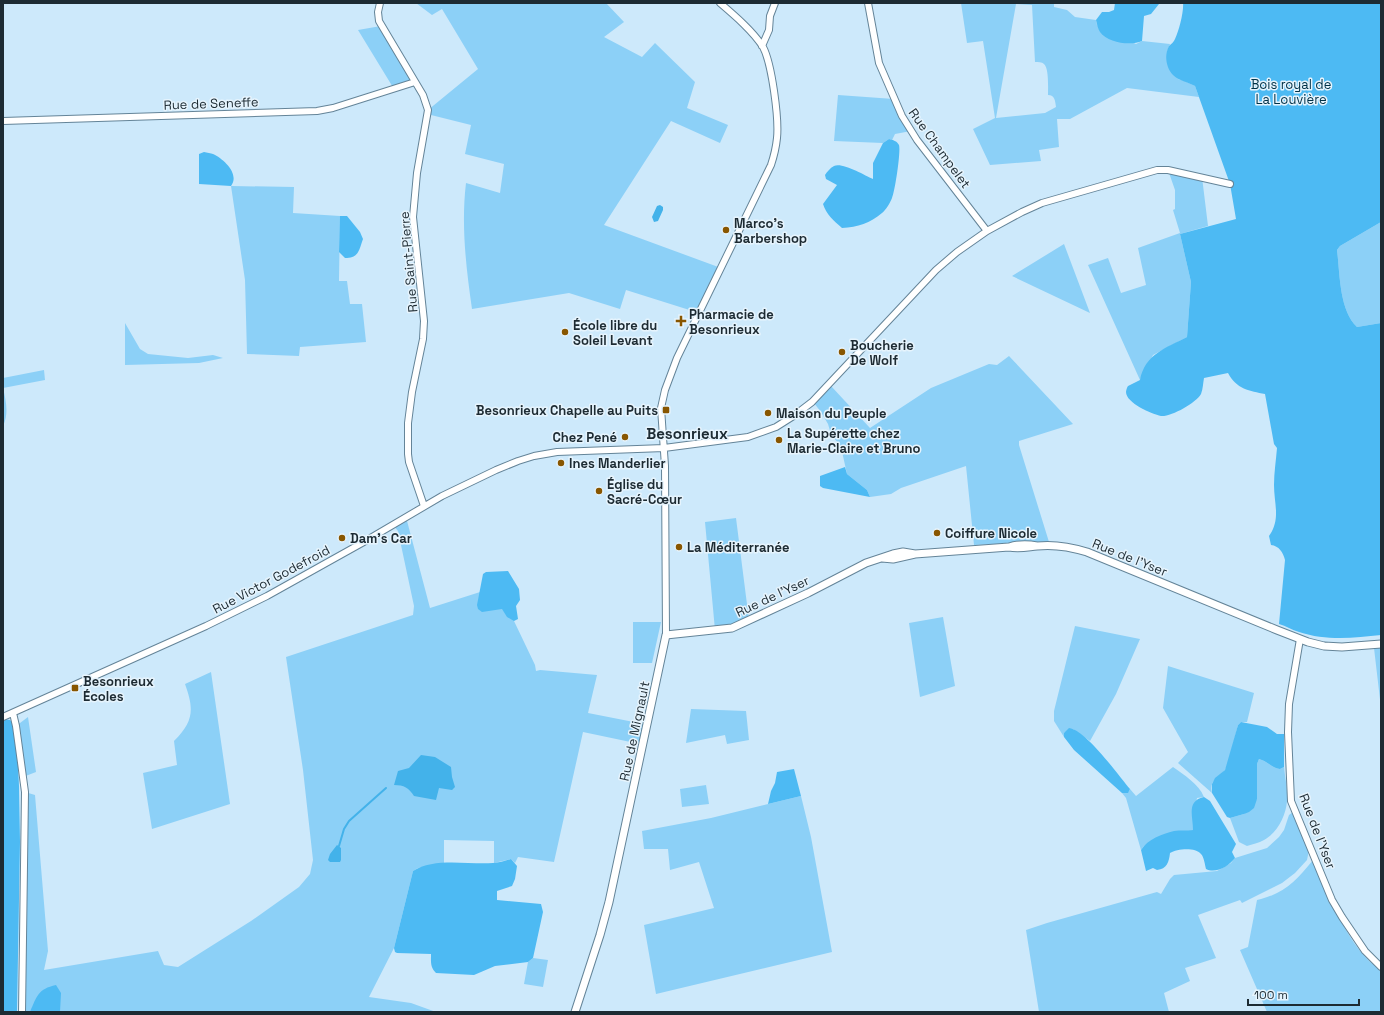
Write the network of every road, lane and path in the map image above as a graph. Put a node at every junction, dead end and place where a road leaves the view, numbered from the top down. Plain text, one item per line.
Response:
1 (380, 3) edge
2 (720, 3) edge
3 (774, 3) edge
4 (868, 3) edge
5 (762, 46) junction
6 (415, 82) junction
7 (3, 121) edge
8 (1230, 184) dead end
9 (987, 231) junction
10 (664, 448) junction
11 (424, 506) junction
12 (666, 635) junction
13 (1300, 639) junction
14 (1381, 644) edge
15 (13, 713) junction
16 (3, 717) edge
17 (1381, 967) edge
18 (22, 1012) edge
19 (575, 1012) edge

1 - 6 street, Rue Saint-Pierre
2 - 5 street
3 - 5 street
4 - 9 street, Rue Champelet
5 - 10 street, Rue de Mignault
6 - 7 street, Rue de Seneffe
6 - 11 street, Rue Saint-Pierre
8 - 9 street, Rue Victor Godefroid
9 - 10 street, Rue Victor Godefroid
10 - 11 street, Rue Victor Godefroid
10 - 12 street, Rue de Mignault
11 - 15 street, Rue Victor Godefroid
12 - 13 street, Rue de l'Yser
12 - 19 street, Rue de Mignault
13 - 14 street, Rue de l'Yser
13 - 17 street, Rue de l'Yser
15 - 16 street, Rue Victor Godefroid
15 - 18 street

